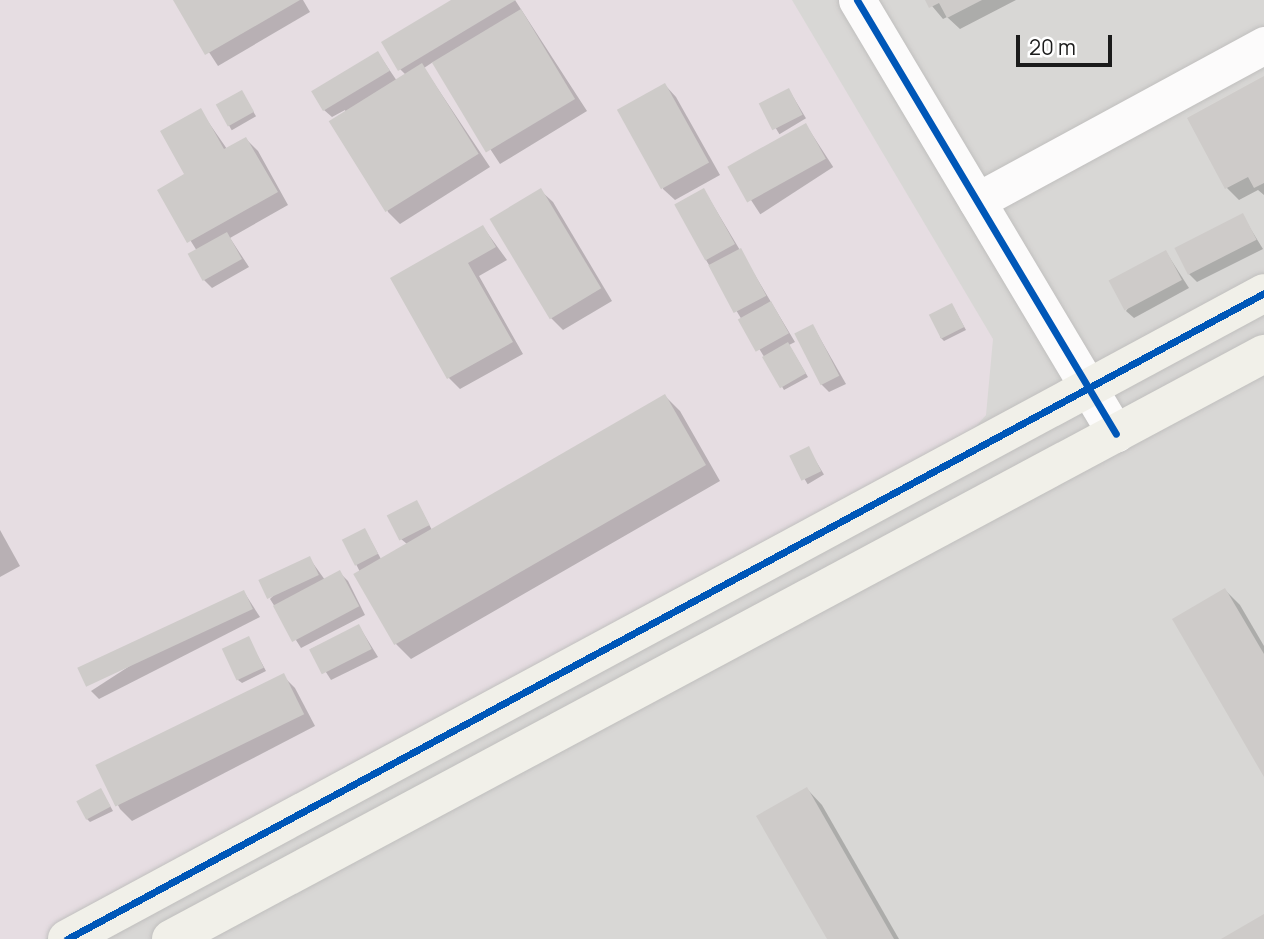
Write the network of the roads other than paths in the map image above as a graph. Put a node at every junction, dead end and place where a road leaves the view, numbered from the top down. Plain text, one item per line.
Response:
1 (857, 0) edge
2 (1264, 45) edge
3 (978, 201) junction
4 (1264, 293) edge
5 (1264, 354) edge
6 (1088, 387) junction
7 (1116, 433) junction
8 (67, 939) edge
9 (171, 939) edge

1 - 3 street
2 - 3 street
3 - 6 street
4 - 6 street
5 - 7 street
6 - 7 street
6 - 8 street
7 - 9 street

